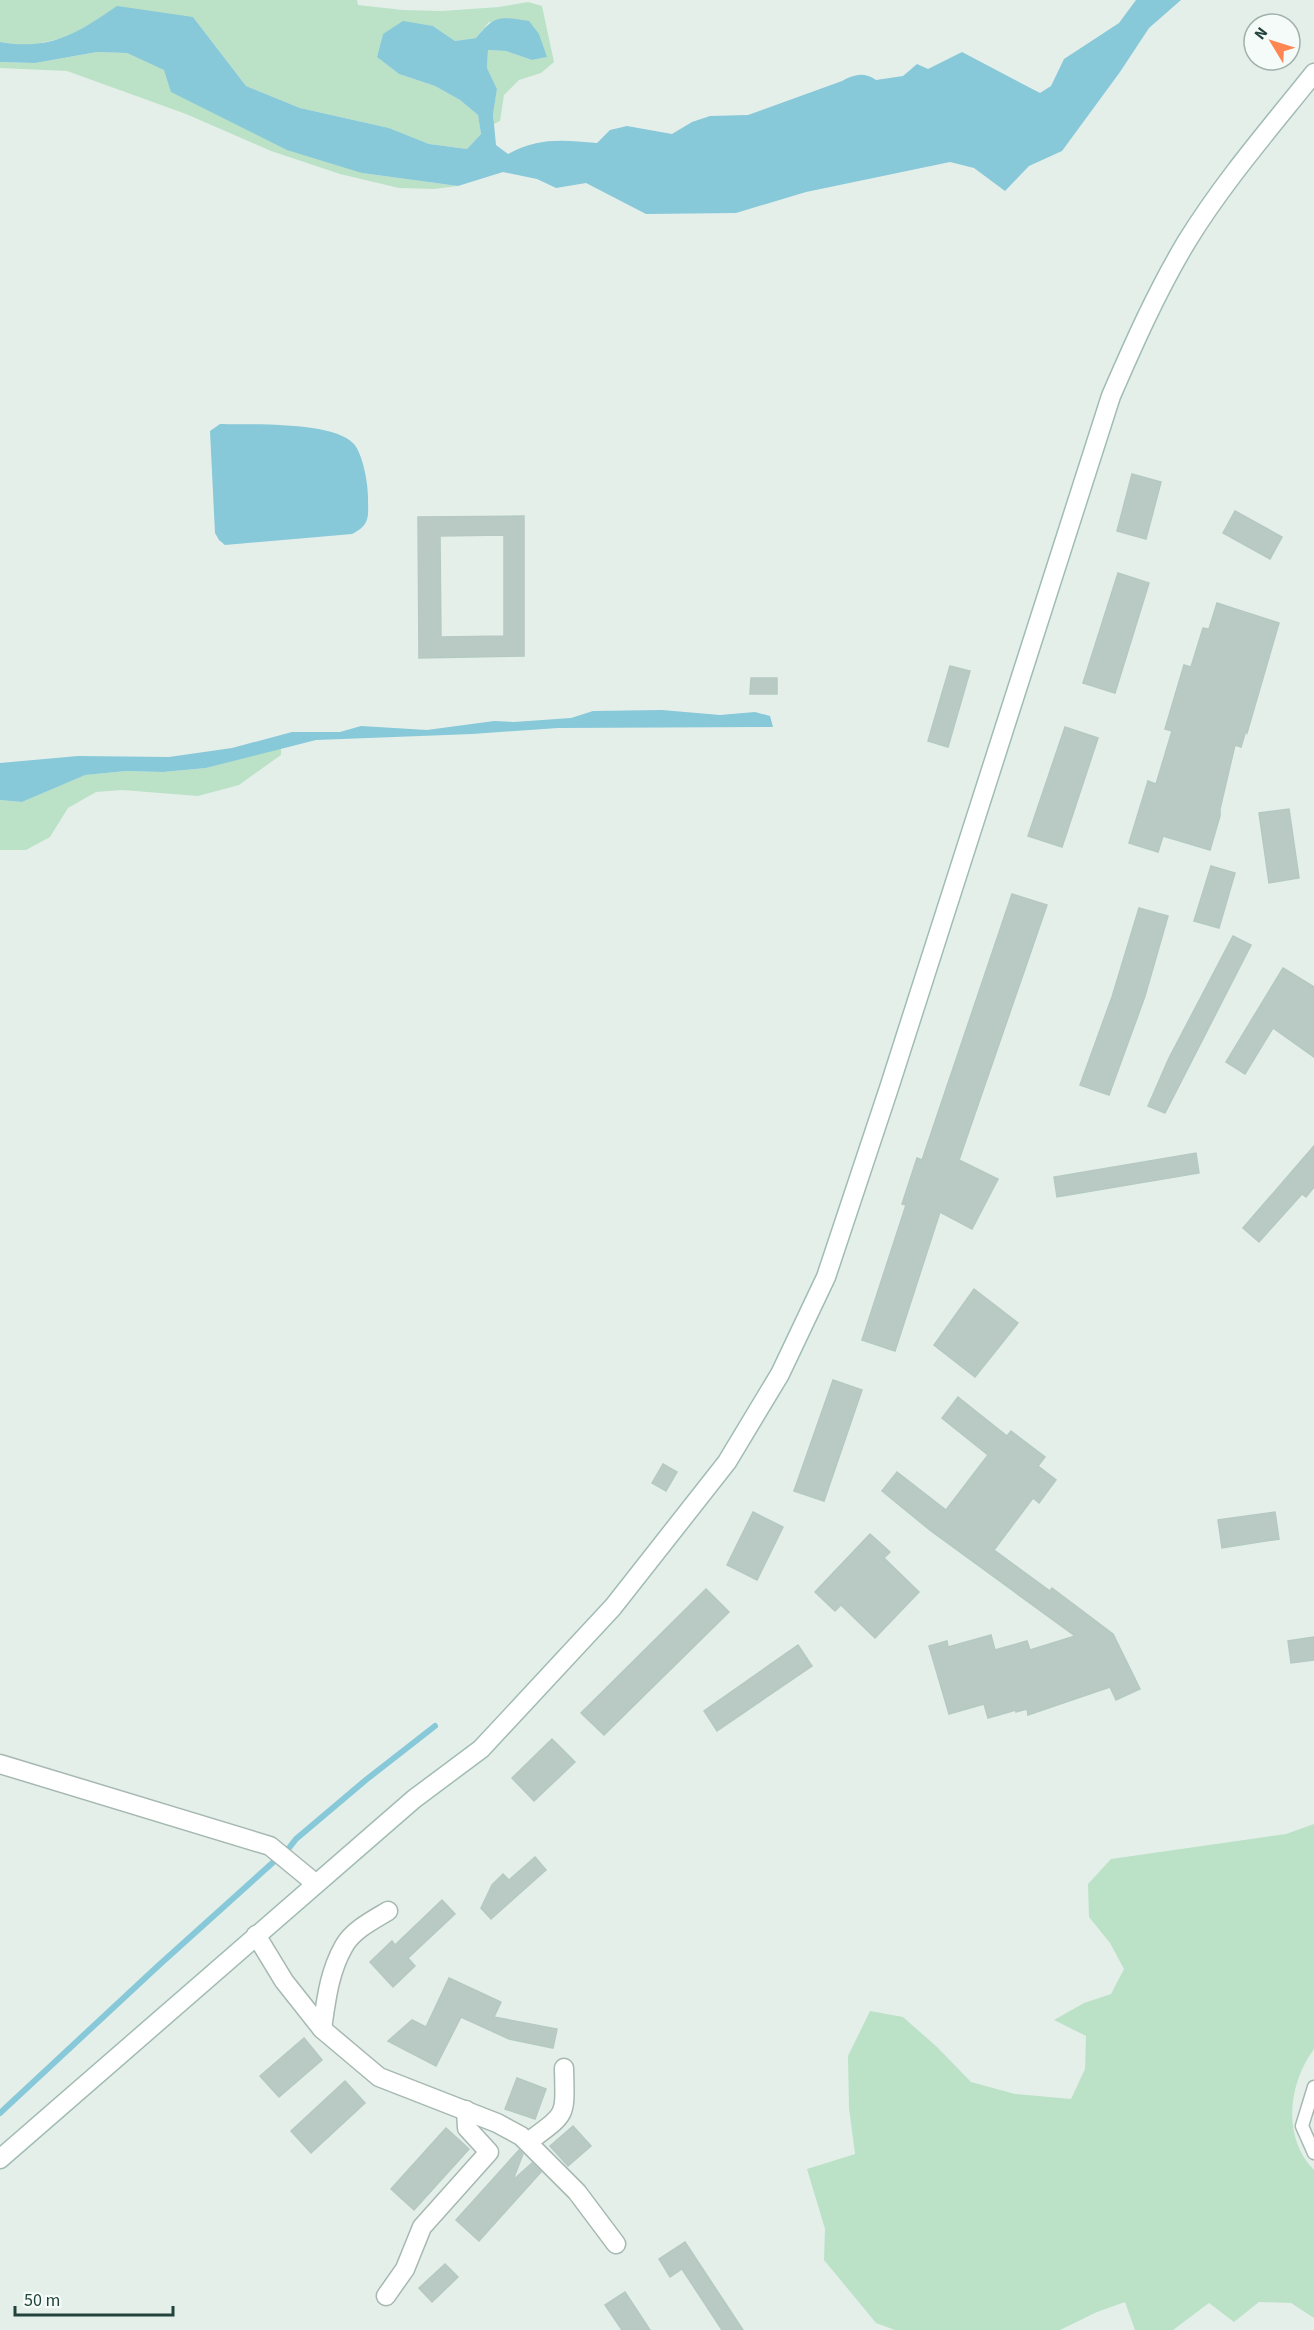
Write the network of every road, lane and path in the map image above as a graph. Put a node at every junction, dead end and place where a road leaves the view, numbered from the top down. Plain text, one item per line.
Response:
1 (1314, 73) edge
2 (0, 1764) edge
3 (315, 1883) junction
4 (388, 1911) dead end
5 (256, 1935) junction
6 (322, 2029) junction
7 (564, 2068) dead end
8 (1314, 2087) edge
9 (466, 2110) junction
10 (528, 2142) junction
11 (1314, 2153) edge
12 (0, 2160) edge
13 (616, 2244) dead end
14 (386, 2296) dead end

1 - 3 main road
2 - 3 main road
3 - 5 main road
4 - 6 main road
5 - 6 main road
5 - 12 main road
6 - 9 main road
7 - 10 main road
8 - 11 lane
9 - 10 main road
9 - 14 main road
10 - 13 main road

